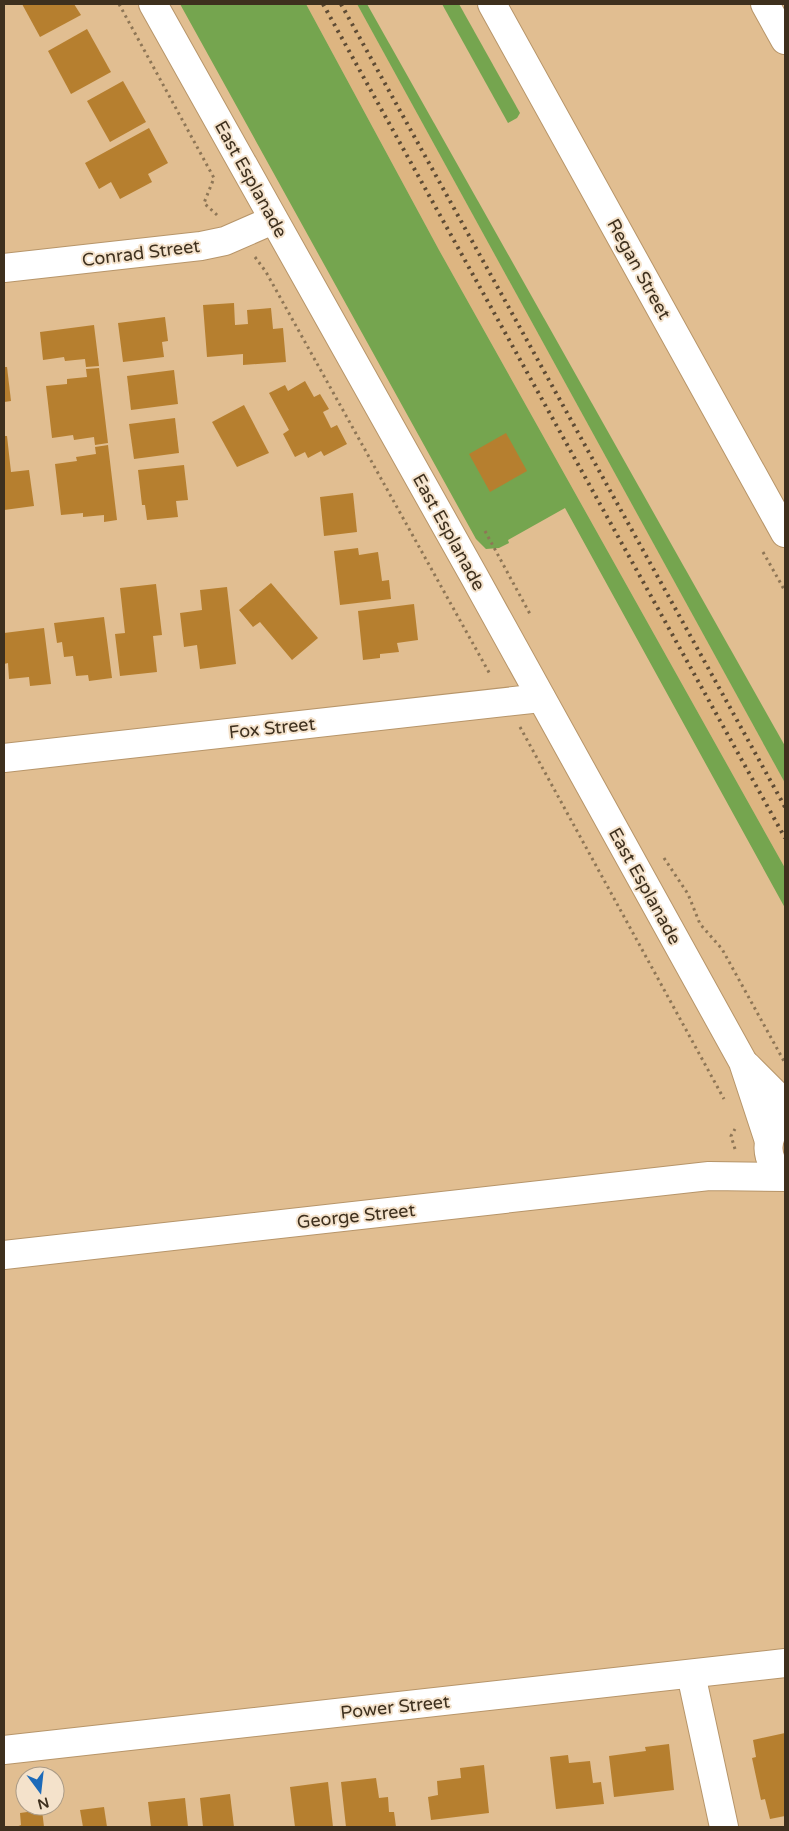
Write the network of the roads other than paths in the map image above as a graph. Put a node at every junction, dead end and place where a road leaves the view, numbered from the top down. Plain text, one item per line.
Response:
1 (154, 4) edge
2 (492, 4) edge
3 (765, 4) edge
4 (785, 40) edge
5 (273, 220) junction
6 (4, 268) edge
7 (785, 533) edge
8 (541, 698) junction
9 (4, 758) edge
10 (743, 1062) junction
11 (785, 1104) edge
12 (774, 1136) edge
13 (709, 1176) junction
14 (785, 1177) edge
15 (4, 1256) edge
16 (785, 1663) edge
17 (691, 1674) junction
18 (4, 1750) edge
19 (724, 1827) edge

1 - 5 street, East Esplanade
2 - 7 street, Regan Street
3 - 4 street
5 - 6 street, Conrad Street
5 - 8 street, East Esplanade
8 - 9 street, Fox Street
8 - 10 street, East Esplanade
10 - 11 street, East Esplanade
10 - 12 street, East Esplanade
12 - 13 street, George Street
12 - 14 street, East Esplanade
13 - 14 street, George Street
13 - 15 street, George Street
16 - 17 street, Power Street
17 - 18 street, Power Street
17 - 19 street

